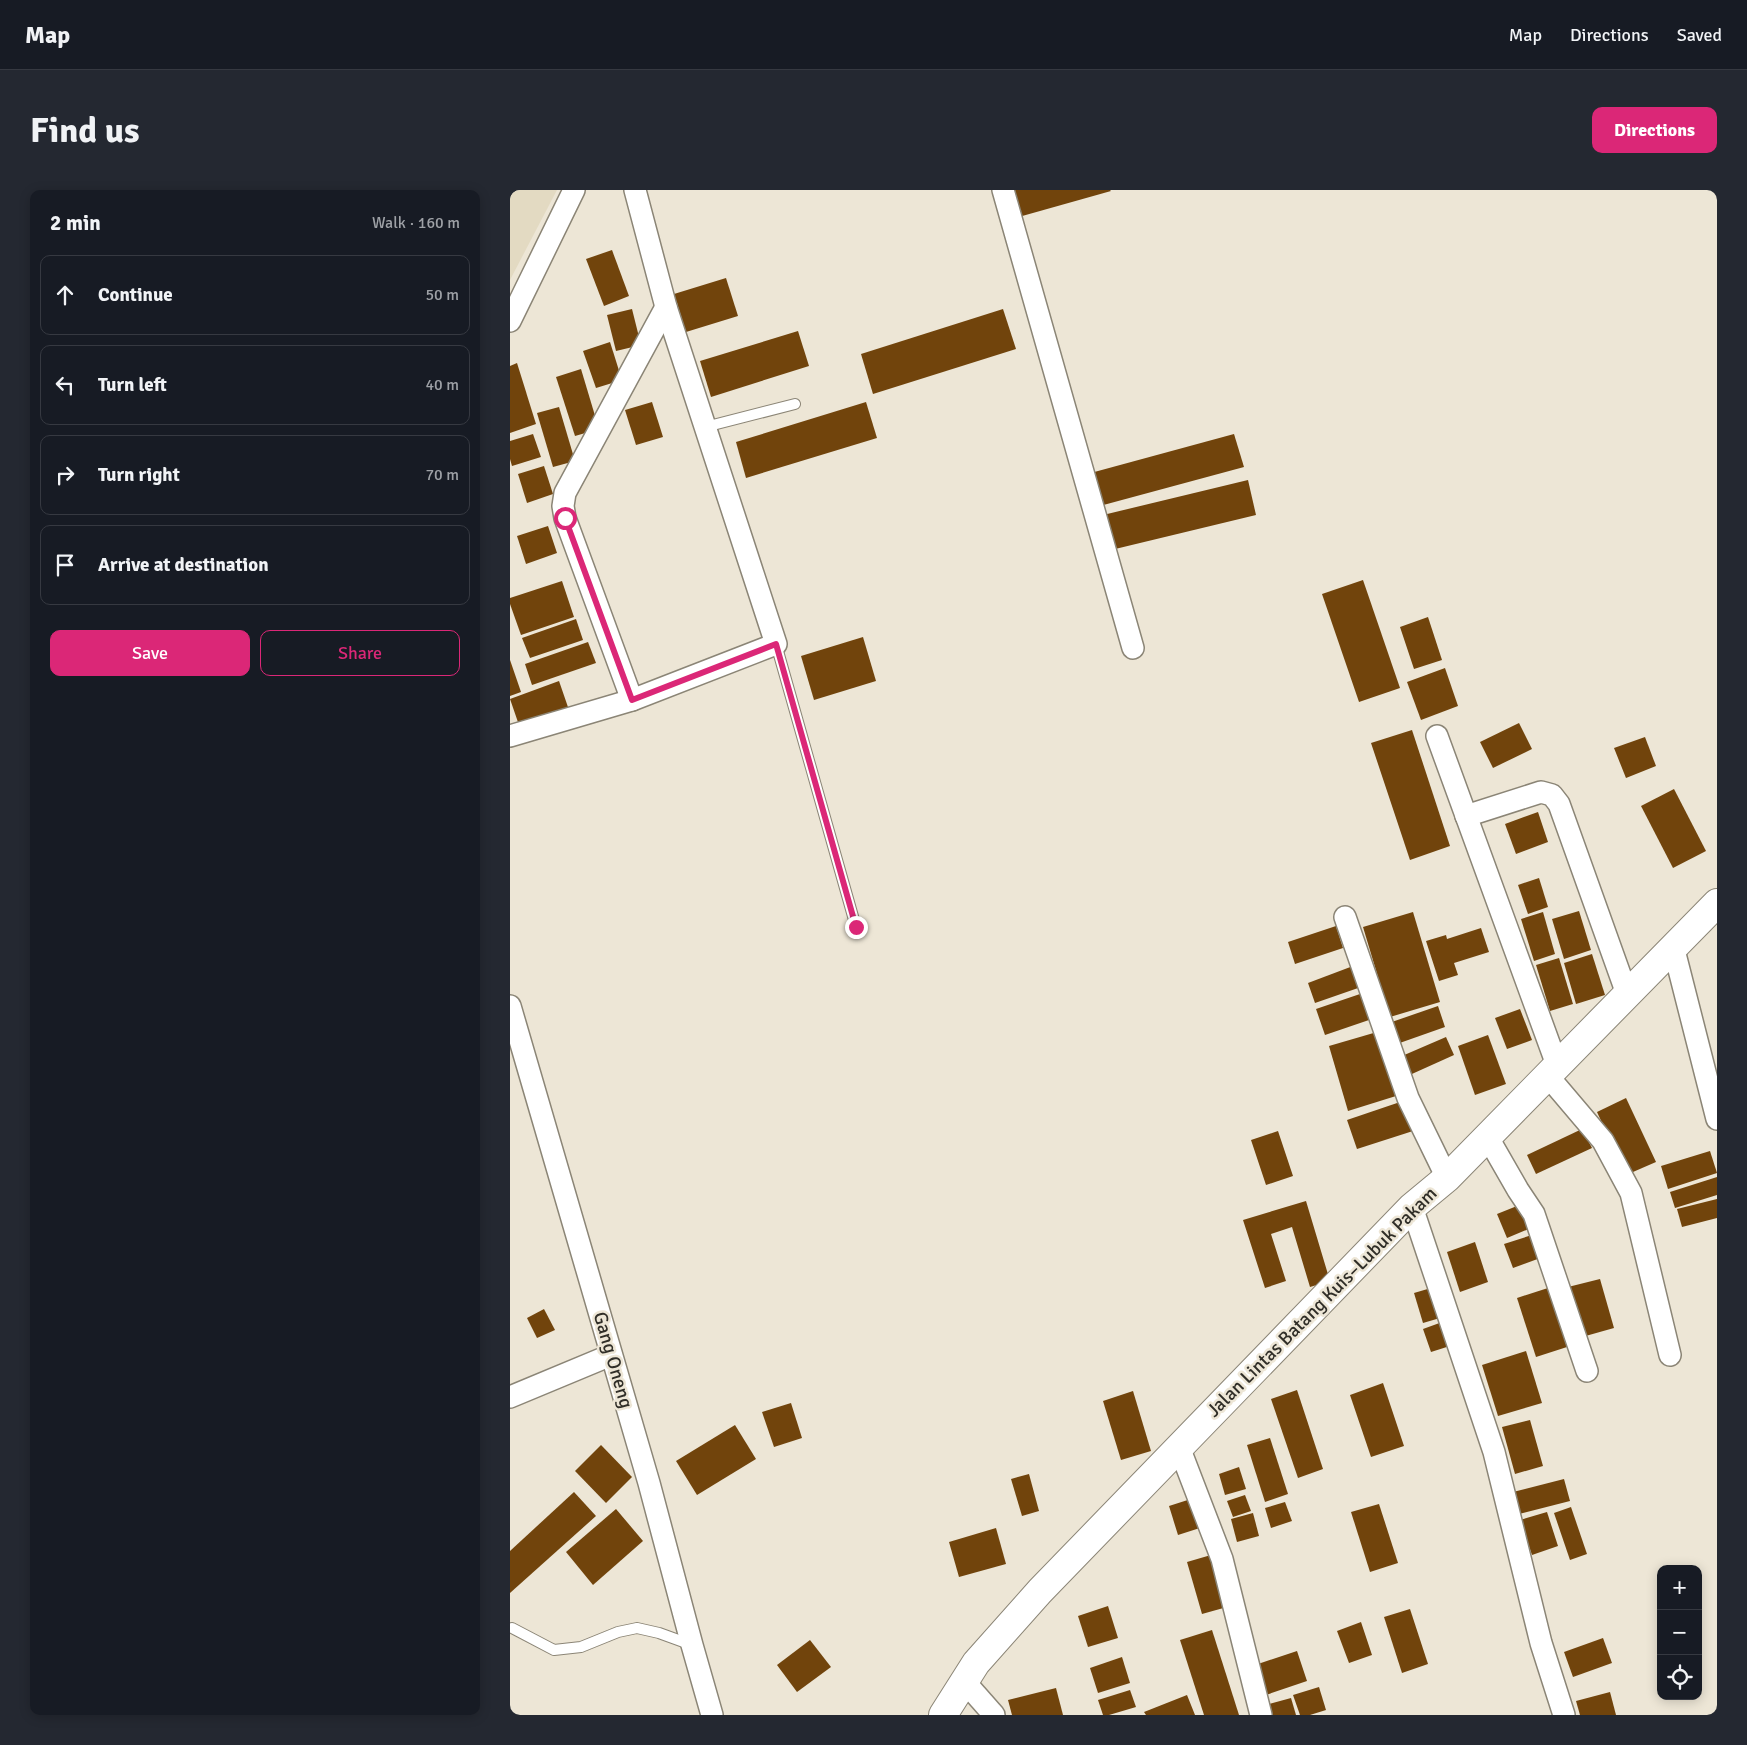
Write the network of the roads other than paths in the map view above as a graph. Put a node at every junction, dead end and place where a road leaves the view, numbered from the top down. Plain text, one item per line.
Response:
1 (574, 190) edge
2 (635, 190) edge
3 (1003, 190) edge
4 (666, 307) junction
5 (510, 321) edge
6 (795, 404) dead end
7 (705, 427) junction
8 (776, 644) junction
9 (1133, 648) dead end
10 (632, 700) junction
11 (510, 736) edge
12 (1437, 736) dead end
13 (1466, 816) junction
14 (1717, 902) edge
15 (1345, 917) dead end
16 (856, 927) dead end
17 (1673, 946) junction
18 (1627, 994) junction
19 (510, 1006) edge
20 (1552, 1070) junction
21 (1717, 1120) edge
22 (1487, 1136) junction
23 (1446, 1178) junction
24 (1412, 1207) junction
25 (611, 1355) junction
26 (1670, 1355) dead end
27 (1586, 1371) dead end
28 (510, 1397) edge
29 (1179, 1447) junction
30 (512, 1628) dead end
31 (692, 1645) junction
32 (964, 1681) junction
33 (712, 1715) edge
34 (943, 1715) edge
35 (994, 1715) edge
36 (1261, 1715) edge
37 (1564, 1715) edge

1 - 5 street
2 - 4 street
3 - 9 street
4 - 7 street
4 - 10 street
6 - 7 lane
7 - 8 street
8 - 10 street
8 - 16 lane
10 - 11 street
12 - 13 street
13 - 18 street
13 - 20 street
14 - 17 highway, Jalan Lintas Batang Kuis–Lubuk Pakam
15 - 23 street
17 - 18 highway, Jalan Lintas Batang Kuis–Lubuk Pakam
17 - 21 street
18 - 20 highway, Jalan Lintas Batang Kuis–Lubuk Pakam
19 - 25 street, Gang Oneng
20 - 22 highway, Jalan Lintas Batang Kuis–Lubuk Pakam
20 - 26 street
22 - 23 highway, Jalan Lintas Batang Kuis–Lubuk Pakam
22 - 27 street
23 - 24 highway, Jalan Lintas Batang Kuis–Lubuk Pakam
24 - 29 highway, Jalan Lintas Batang Kuis–Lubuk Pakam
24 - 37 street
25 - 28 street
25 - 31 street, Gang Oneng
29 - 32 highway, Jalan Lintas Batang Kuis–Lubuk Pakam
29 - 36 street
30 - 31 lane
31 - 33 street, Gang Oneng
32 - 34 highway, Jalan Lintas Batang Kuis–Lubuk Pakam
32 - 35 street

